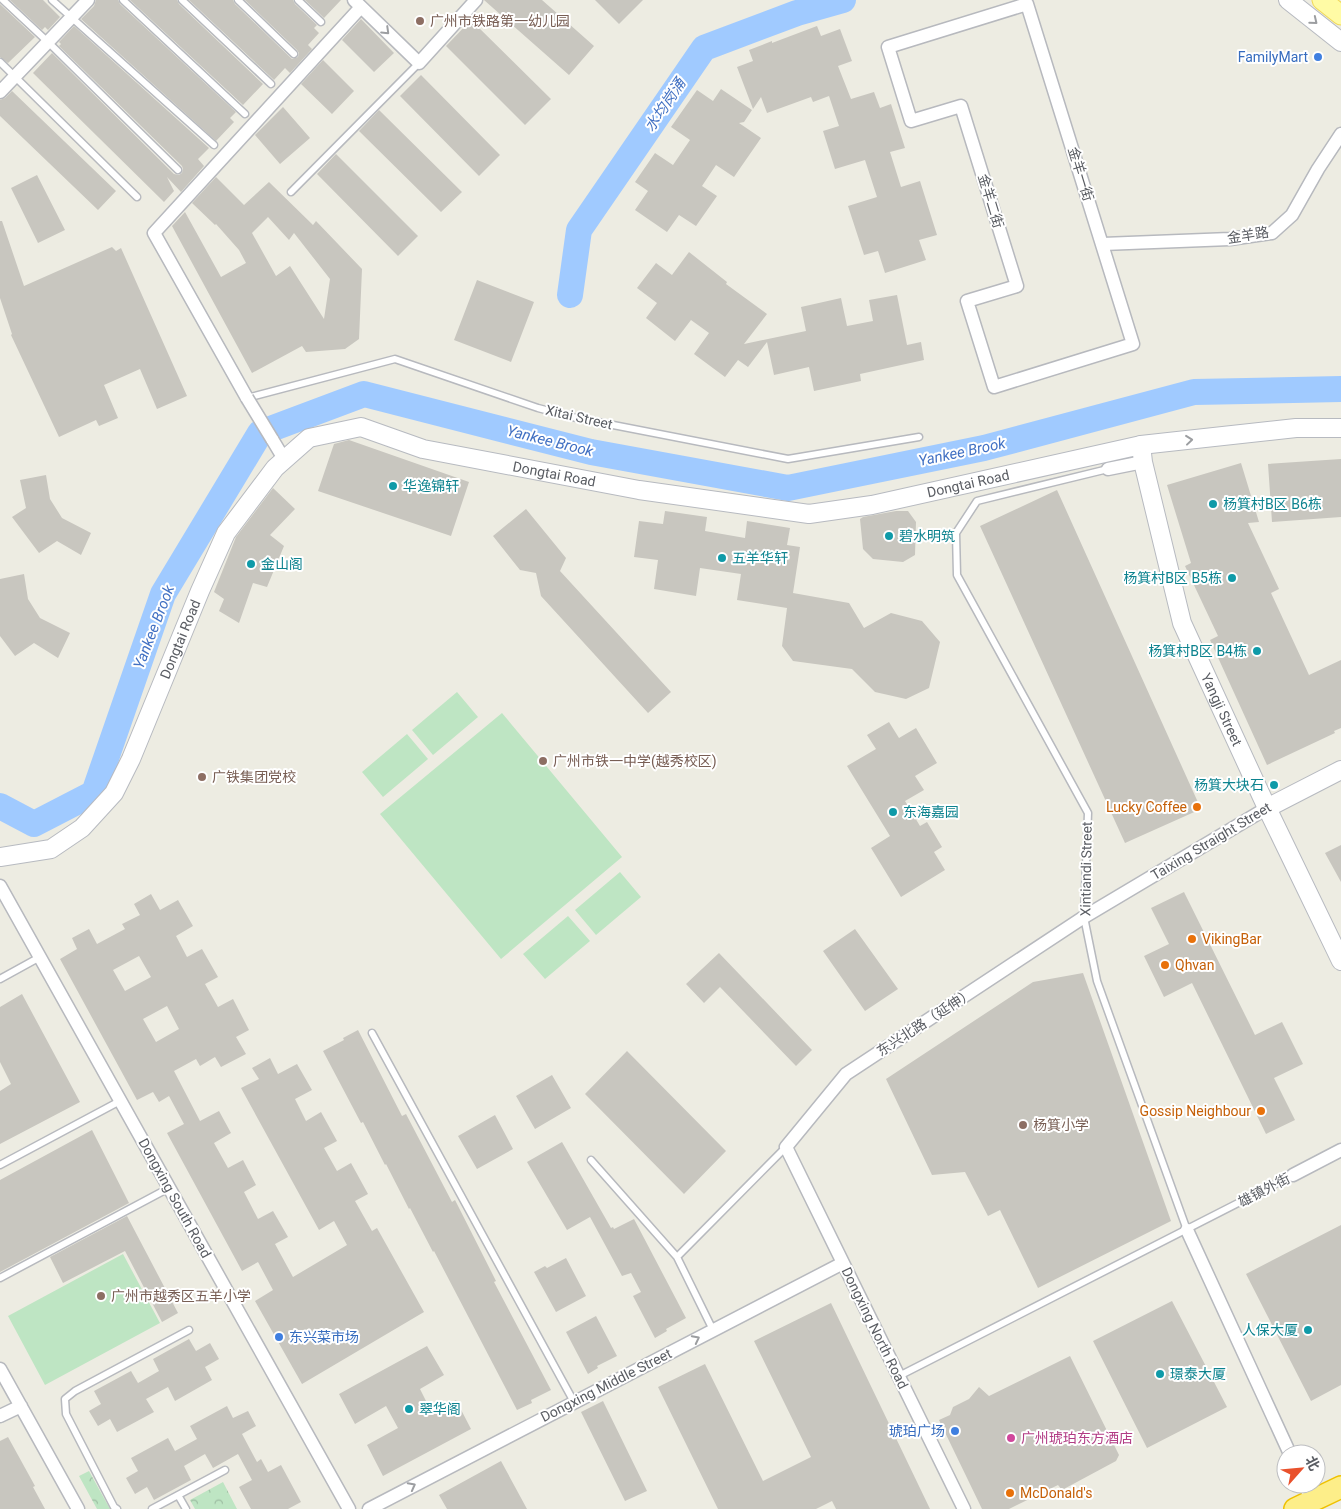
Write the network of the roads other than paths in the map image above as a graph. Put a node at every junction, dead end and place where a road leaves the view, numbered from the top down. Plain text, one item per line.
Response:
1 (3, 0) edge
2 (52, 0) edge
3 (88, 0) edge
4 (123, 0) edge
5 (182, 0) edge
6 (238, 0) edge
7 (298, 0) edge
8 (476, 0) edge
9 (1288, 0) edge
10 (1322, 0) edge
11 (358, 3) edge
12 (1341, 15) edge
13 (71, 18) junction
14 (321, 22) dead end
15 (48, 42) junction
16 (1341, 42) edge
17 (888, 46) joint
18 (294, 54) dead end
19 (0, 62) edge
20 (419, 63) junction
21 (15, 77) junction
22 (271, 84) dead end
23 (0, 92) edge
24 (245, 114) dead end
25 (1341, 134) edge
26 (214, 145) dead end
27 (178, 170) dead end
28 (291, 192) dead end
29 (137, 197) dead end
30 (1103, 244) junction
31 (994, 387) joint
32 (247, 398) junction
33 (1341, 428) edge
34 (919, 437) dead end
35 (1142, 454) junction
36 (284, 459) junction
37 (1108, 469) joint
38 (1341, 770) edge
39 (1267, 808) junction
40 (0, 857) edge
41 (0, 886) edge
42 (1084, 917) junction
43 (40, 957) junction
44 (1341, 961) edge
45 (0, 978) edge
46 (372, 1033) dead end
47 (120, 1100) junction
48 (786, 1147) junction
49 (1341, 1150) edge
50 (591, 1160) dead end
51 (0, 1165) edge
52 (1293, 1175) joint
53 (169, 1188) junction
54 (1187, 1230) junction
55 (677, 1257) junction
56 (843, 1263) junction
57 (0, 1278) edge
58 (189, 1330) dead end
59 (713, 1330) junction
60 (0, 1368) edge
61 (899, 1376) junction
62 (574, 1402) junction
63 (21, 1406) junction
64 (0, 1416) edge
65 (1285, 1444) edge
66 (225, 1470) dead end
67 (1341, 1487) edge
68 (178, 1495) junction
69 (1303, 1498) edge
70 (78, 1509) edge
71 (117, 1509) edge
72 (152, 1509) edge
73 (186, 1509) edge
74 (349, 1509) edge
75 (369, 1509) edge
76 (964, 1509) edge

1 - 15 lane
2 - 13 lane
3 - 13 street
4 - 24 lane
5 - 22 lane
6 - 18 lane
7 - 14 lane
8 - 20 street
9 -> 16 street
10 - 12 main road
11 -> 20 street
11 - 32 street
13 - 15 street
13 - 26 lane
15 - 21 street
15 - 27 lane
17 - 30 street, 金羊一街
17 - 31 street, 金羊二街
19 - 21 lane
20 - 28 lane
21 - 23 street
21 - 29 lane
25 - 30 street, 金羊路
30 - 31 street, 金羊一街
32 - 34 lane, Xitai Street
32 - 36 street, bridge
35 -> 33 street, Dongtai Road
35 - 36 street, Dongtai Road
35 - 37 street
35 - 39 street, Yangji Street
36 - 40 street, Dongtai Road
37 - 42 lane, Xintiandi Street
38 - 39 street, Taixing Straight Street
39 - 42 street, Taixing Straight Street
39 - 44 street, Yangji Street
41 - 43 street, Dongxing South Road
42 - 48 street, 东兴北路（延伸）
42 - 54 lane, Xintiandi Street
43 - 45 lane
43 - 47 street, Dongxing South Road
46 - 62 lane
47 - 51 lane
47 - 53 street, Dongxing South Road
48 - 55 lane
48 - 56 street, Dongxing North Road
49 - 52 street, 雄镇外街
50 - 55 lane
52 - 54 lane, 雄镇外街
53 - 57 lane
53 - 74 street, Dongxing South Road
54 - 61 lane, 雄镇外街
54 - 65 street
55 - 59 lane
56 - 59 street, Dongxing Middle Street
56 - 61 street, Dongxing North Road
58 - 71 lane
62 -> 59 street, Dongxing Middle Street
60 - 63 street
61 - 76 street, Dongxing North Road
75 -> 62 street, Dongxing Middle Street
63 - 64 street
63 - 70 street
66 - 68 lane
67 - 69 highway
68 - 72 lane
68 - 73 lane

